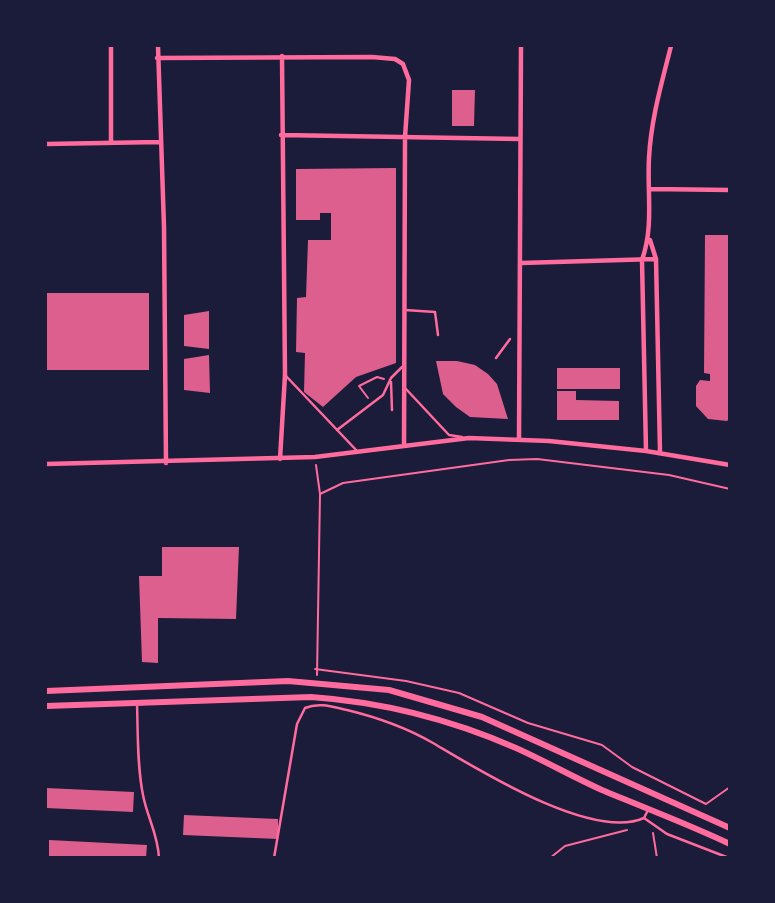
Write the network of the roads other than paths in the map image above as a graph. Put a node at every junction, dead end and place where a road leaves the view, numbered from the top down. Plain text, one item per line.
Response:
1 (111, 46) edge
2 (158, 46) edge
3 (521, 46) edge
4 (671, 46) edge
5 (282, 56) junction
6 (157, 58) junction
7 (281, 135) junction
8 (405, 136) junction
9 (520, 139) junction
10 (111, 142) junction
11 (159, 142) junction
12 (46, 144) edge
13 (650, 189) junction
14 (730, 190) edge
15 (649, 239) junction
16 (656, 259) junction
17 (642, 260) junction
18 (521, 263) junction
19 (405, 310) junction
20 (438, 335) dead end
21 (510, 339) dead end
22 (496, 358) dead end
23 (405, 364) junction
24 (285, 375) junction
25 (391, 378) junction
26 (406, 389) junction
27 (392, 411) dead end
28 (337, 430) junction
29 (469, 438) junction
30 (519, 439) junction
31 (404, 446) junction
32 (646, 451) junction
33 (358, 452) junction
34 (660, 452) junction
35 (280, 458) junction
36 (166, 463) junction
37 (46, 464) edge
38 (730, 465) edge
39 (389, 690) junction
40 (46, 691) edge
41 (137, 702) junction
42 (46, 706) edge
43 (385, 706) junction
44 (649, 808) junction
45 (645, 818) junction
46 (730, 828) edge
47 (730, 844) edge
48 (159, 858) edge
49 (274, 858) edge
50 (729, 858) edge

1 - 10 street
2 - 6 street
3 - 9 street
4 - 13 street
5 - 6 street
5 - 7 street
5 - 8 street
6 - 11 street
7 - 8 street
7 - 24 street
8 - 9 street
8 - 19 street
9 - 18 street
10 - 11 street
10 - 12 street
11 - 36 street
13 - 14 street
13 - 15 street
15 - 16 street
15 - 17 street
16 - 17 street
16 - 34 street
17 - 18 street
17 - 32 street
18 - 30 street
19 - 20 lane
19 - 23 street
21 - 22 lane
23 - 25 lane
23 - 26 street
24 - 28 lane
24 - 35 street
25 - 27 lane
25 - 28 lane
26 - 29 lane
26 - 31 street
28 - 33 lane
29 - 30 street
29 - 31 street
30 - 32 street
31 - 33 street
32 - 34 street
33 - 35 street
34 - 38 street
35 - 36 street
36 - 37 street
39 - 40 street
39 - 43 street
39 - 46 street
41 - 42 street
41 - 43 street
41 - 48 lane
43 - 44 street
44 - 45 lane
44 - 47 street
45 - 49 lane
45 - 50 lane

